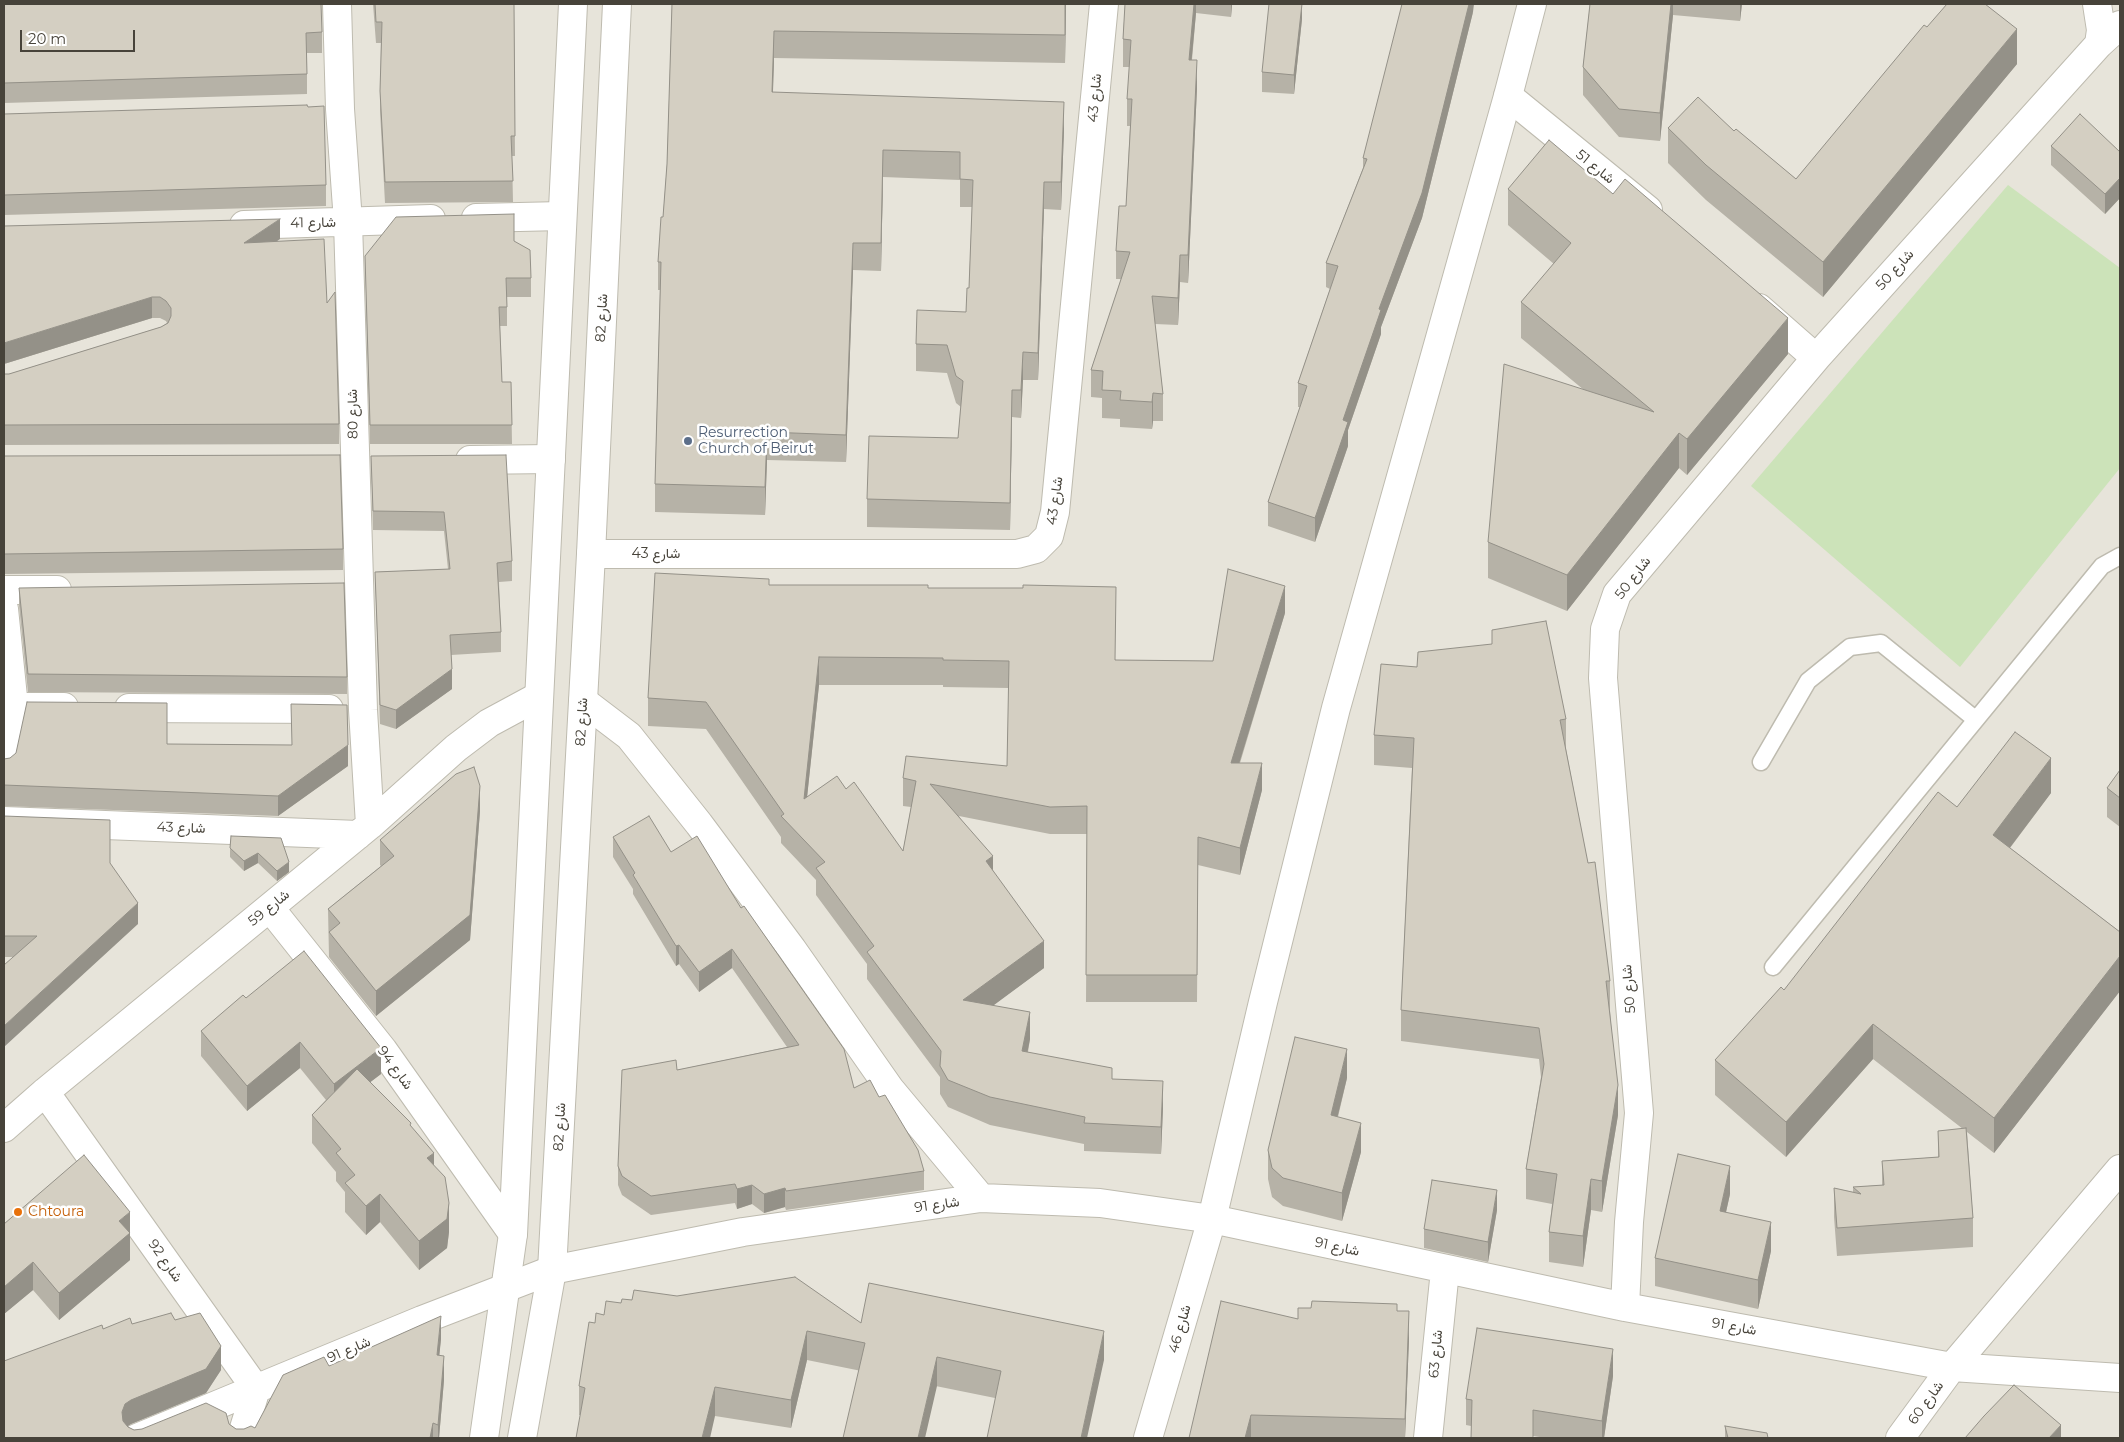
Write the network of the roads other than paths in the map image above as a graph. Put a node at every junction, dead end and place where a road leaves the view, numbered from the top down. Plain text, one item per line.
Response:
1 (337, 4) edge
2 (573, 4) edge
3 (617, 4) edge
4 (1104, 4) edge
5 (1532, 4) edge
6 (2097, 4) edge
7 (2120, 25) edge
8 (2099, 44) junction
9 (1508, 96) junction
10 (340, 109) junction
11 (310, 110) edge
12 (562, 216) junction
13 (348, 222) junction
14 (1664, 224) edge
15 (220, 225) edge
16 (1744, 294) edge
17 (1816, 358) junction
18 (551, 459) junction
19 (384, 460) edge
20 (443, 460) edge
21 (345, 461) junction
22 (591, 554) junction
23 (2120, 556) edge
24 (83, 589) edge
25 (4, 590) edge
26 (4, 609) edge
27 (539, 696) junction
28 (583, 701) junction
29 (9, 702) edge
30 (363, 710) junction
31 (1975, 720) junction
32 (1762, 762) dead end
33 (4, 764) edge
34 (4, 821) edge
35 (364, 830) junction
36 (270, 908) junction
37 (1773, 966) dead end
38 (45, 1092) junction
39 (4, 1128) edge
40 (2120, 1169) edge
41 (981, 1198) junction
42 (1212, 1219) junction
43 (513, 1234) junction
44 (552, 1270) junction
45 (1444, 1270) junction
46 (507, 1286) junction
47 (1625, 1307) junction
48 (1952, 1367) junction
49 (2120, 1378) edge
50 (256, 1389) junction
51 (137, 1438) edge
52 (241, 1438) edge
53 (484, 1438) edge
54 (522, 1438) edge
55 (1148, 1438) edge
56 (1428, 1438) edge
57 (1900, 1438) edge

1 - 10 street, شارع 80
2 - 12 street
3 - 22 street, شارع 82
4 - 22 street, شارع 43
5 - 9 street, شارع 46
6 - 8 street
7 - 8 street, شارع 50
8 - 17 street, شارع 50
9 - 14 street, شارع 51
9 - 42 street, شارع 46
10 - 11 street
10 - 13 street, شارع 80
12 - 13 street, شارع 41
12 - 18 street
13 - 15 street, شارع 41
13 - 21 street, شارع 80
16 - 17 street
17 - 47 street, شارع 50
18 - 20 street
18 - 27 street
19 - 21 street
21 - 30 street, شارع 80
22 - 28 street, شارع 82
23 - 31 lane
24 - 25 street
26 - 29 street
27 - 35 street, شارع 59
27 - 43 street
28 - 41 street
28 - 44 street, شارع 82
29 - 30 street
29 - 33 street
30 - 35 street, شارع 80
31 - 32 lane
31 - 37 lane
34 - 35 street, شارع 43
35 - 36 street, شارع 59
36 - 38 street, شارع 59
36 - 43 street, شارع 94
38 - 39 street, شارع 59
38 - 50 street, شارع 92
40 - 48 street, شارع 60
41 - 42 street, شارع 91
41 - 44 street, شارع 91
42 - 45 street, شارع 91
42 - 55 street, شارع 46
43 - 46 street
44 - 46 street, شارع 91
44 - 54 street, شارع 82
45 - 47 street, شارع 91
45 - 56 street, شارع 63
46 - 50 street, شارع 91
46 - 53 street
47 - 48 street, شارع 91
48 - 49 street, شارع 91
48 - 57 street, شارع 60
50 - 51 street, شارع 91
50 - 52 street

